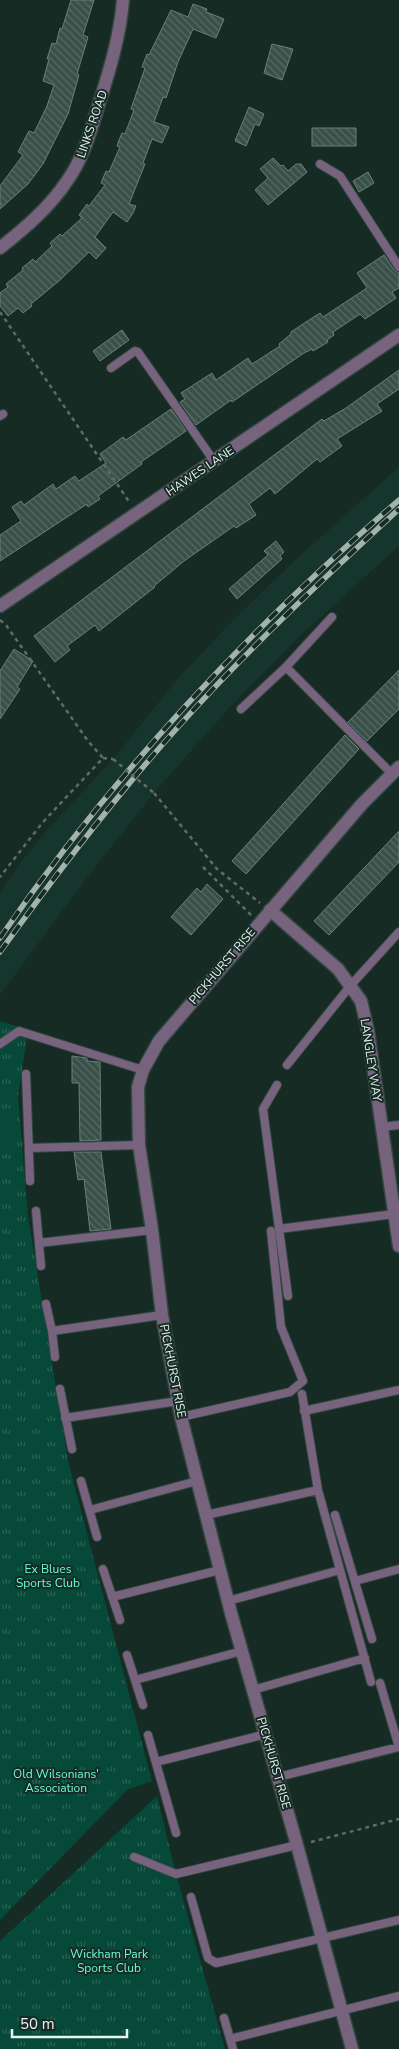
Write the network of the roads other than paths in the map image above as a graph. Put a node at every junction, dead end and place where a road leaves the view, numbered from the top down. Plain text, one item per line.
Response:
1 (123, 0) edge
2 (320, 164) dead end
3 (0, 248) edge
4 (399, 267) edge
5 (399, 335) edge
6 (111, 368) dead end
7 (214, 461) junction
8 (0, 606) edge
9 (332, 617) dead end
10 (286, 666) junction
11 (241, 709) dead end
12 (396, 771) edge
13 (270, 910) junction
14 (399, 932) edge
15 (350, 985) junction
16 (0, 1044) edge
17 (287, 1065) dead end
18 (142, 1070) junction
19 (26, 1074) dead end
20 (277, 1085) dead end
21 (399, 1125) edge
22 (382, 1127) junction
23 (138, 1145) junction
24 (29, 1148) junction
25 (30, 1181) dead end
26 (36, 1211) dead end
27 (394, 1214) junction
28 (152, 1230) junction
29 (275, 1230) junction
30 (39, 1243) junction
31 (399, 1246) edge
32 (41, 1266) dead end
33 (288, 1296) dead end
34 (46, 1304) dead end
35 (162, 1315) junction
36 (52, 1330) junction
37 (55, 1357) dead end
38 (60, 1389) dead end
39 (399, 1390) edge
40 (302, 1394) dead end
41 (178, 1401) junction
42 (304, 1410) junction
43 (181, 1417) junction
44 (66, 1418) junction
45 (72, 1449) dead end
46 (82, 1481) dead end
47 (197, 1481) junction
48 (318, 1490) junction
49 (90, 1510) junction
50 (206, 1515) junction
51 (335, 1515) dead end
52 (97, 1537) dead end
53 (103, 1569) dead end
54 (220, 1570) junction
55 (340, 1570) junction
56 (399, 1570) edge
57 (355, 1581) junction
58 (112, 1597) junction
59 (228, 1600) junction
60 (120, 1620) dead end
61 (372, 1638) dead end
62 (242, 1652) junction
63 (127, 1655) dead end
64 (365, 1658) junction
65 (135, 1680) junction
66 (372, 1682) dead end
67 (380, 1683) dead end
68 (253, 1690) junction
69 (143, 1705) dead end
70 (266, 1734) junction
71 (148, 1735) dead end
72 (399, 1747) edge
73 (156, 1762) junction
74 (278, 1777) junction
75 (176, 1833) dead end
76 (298, 1846) junction
77 (134, 1857) dead end
78 (191, 1897) dead end
79 (399, 1920) edge
80 (322, 1937) junction
81 (399, 1996) edge
82 (342, 2012) junction
83 (224, 2018) dead end
84 (230, 2039) junction
85 (233, 2049) edge
86 (352, 2049) edge

1 - 3 street, LINKS ROAD
2 - 4 lane
5 - 7 street, HAWES LANE
6 - 7 lane
7 - 8 street, HAWES LANE
9 - 10 lane
10 - 11 lane
10 - 12 lane
12 - 13 street, PICKHURST RISE
13 - 15 street, LANGLEY WAY
13 - 18 street, PICKHURST RISE
14 - 15 lane
15 - 17 lane
15 - 22 street, LANGLEY WAY
16 - 18 lane
18 - 23 street, PICKHURST RISE
19 - 24 lane
20 - 29 lane
21 - 22 lane
22 - 27 street, LANGLEY WAY
23 - 24 lane
23 - 28 street, PICKHURST RISE
24 - 25 lane
26 - 30 lane
27 - 29 lane
27 - 31 street, LANGLEY WAY
28 - 30 lane
28 - 35 street, PICKHURST RISE
29 - 33 lane
29 - 43 lane
30 - 32 lane
34 - 36 lane
35 - 36 lane
35 - 41 street, PICKHURST RISE
36 - 37 lane
38 - 44 lane
39 - 42 lane
40 - 42 lane
41 - 43 street, PICKHURST RISE
41 - 44 lane
42 - 48 lane
43 - 47 street, PICKHURST RISE
44 - 45 lane
46 - 49 lane
47 - 49 lane
47 - 50 street, PICKHURST RISE
48 - 50 lane
48 - 55 lane
49 - 52 lane
50 - 54 street, PICKHURST RISE
51 - 57 lane
53 - 58 lane
54 - 58 lane
54 - 59 street, PICKHURST RISE
55 - 59 lane
55 - 64 lane
56 - 57 lane
57 - 61 lane
58 - 60 lane
59 - 62 street, PICKHURST RISE
62 - 65 lane
62 - 68 street, PICKHURST RISE
63 - 65 lane
64 - 66 lane
64 - 68 lane
65 - 69 lane
67 - 72 lane
68 - 70 street, PICKHURST RISE
70 - 73 lane
70 - 74 street, PICKHURST RISE
71 - 73 lane
72 - 74 lane
73 - 75 lane
74 - 76 street, PICKHURST RISE
76 - 77 lane
76 - 80 street, PICKHURST RISE
78 - 80 lane
79 - 80 lane
80 - 82 street, PICKHURST RISE
81 - 82 lane
82 - 84 lane
82 - 86 street, PICKHURST RISE
83 - 84 lane
84 - 85 lane

